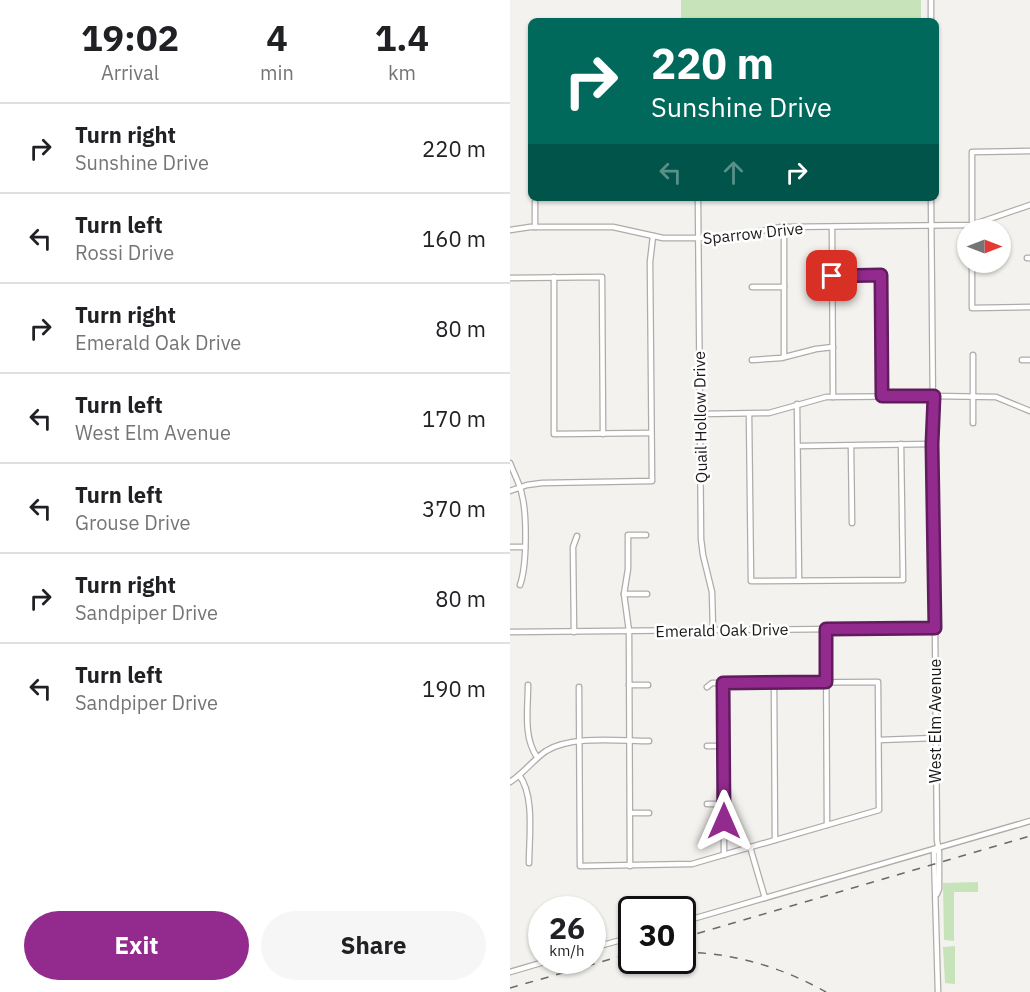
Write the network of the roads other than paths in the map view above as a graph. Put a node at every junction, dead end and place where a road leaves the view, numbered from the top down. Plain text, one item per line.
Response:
1 (931, 0) edge
2 (931, 18) edge
3 (1030, 152) edge
4 (698, 201) dead end
5 (931, 201) edge
6 (535, 202) dead end
7 (1030, 205) edge
8 (972, 219) edge
9 (993, 219) edge
10 (931, 225) junction
11 (832, 226) junction
12 (957, 226) edge
13 (535, 227) junction
14 (784, 227) junction
15 (510, 230) edge
16 (653, 236) junction
17 (699, 239) junction
18 (972, 273) edge
19 (832, 276) junction
20 (554, 277) junction
21 (510, 278) edge
22 (752, 287) dead end
23 (784, 287) junction
24 (1030, 307) edge
25 (833, 347) junction
26 (973, 355) dead end
27 (784, 357) junction
28 (752, 360) dead end
29 (1022, 360) dead end
30 (1030, 360) edge
31 (882, 396) junction
32 (934, 396) junction
33 (973, 396) junction
34 (833, 397) junction
35 (797, 404) junction
36 (1030, 411) edge
37 (700, 414) junction
38 (749, 414) junction
39 (973, 423) dead end
40 (651, 433) junction
41 (603, 434) junction
42 (901, 444) junction
43 (932, 444) junction
44 (798, 446) junction
45 (851, 446) junction
46 (510, 463) edge
47 (520, 487) junction
48 (510, 491) edge
49 (852, 523) dead end
50 (646, 535) dead end
51 (577, 536) dead end
52 (510, 547) edge
53 (525, 547) junction
54 (799, 580) junction
55 (520, 585) dead end
56 (624, 594) junction
57 (647, 594) dead end
58 (935, 628) junction
59 (826, 629) junction
60 (713, 630) junction
61 (629, 631) junction
62 (510, 632) edge
63 (574, 632) junction
64 (774, 682) junction
65 (826, 682) junction
66 (723, 683) junction
67 (528, 685) dead end
68 (629, 685) junction
69 (648, 685) dead end
70 (579, 687) dead end
71 (707, 687) dead end
72 (935, 738) junction
73 (879, 740) junction
74 (630, 741) junction
75 (649, 741) dead end
76 (579, 742) junction
77 (707, 746) dead end
78 (724, 746) junction
79 (537, 758) junction
80 (519, 776) junction
81 (510, 782) edge
82 (707, 804) dead end
83 (724, 804) junction
84 (630, 813) junction
85 (649, 813) dead end
86 (1030, 821) edge
87 (827, 825) junction
88 (775, 840) junction
89 (750, 847) junction
90 (937, 848) junction
91 (724, 855) junction
92 (529, 862) dead end
93 (630, 866) junction
94 (765, 898) junction
95 (696, 918) edge
96 (528, 967) edge
97 (510, 972) edge
98 (938, 992) edge

1 - 2 street
3 - 8 street
4 - 17 street, Quail Hollow Drive
5 - 10 street, West Elm Avenue
6 - 13 street
7 - 9 street, Sparrow Drive
10 - 11 street, Sparrow Drive
10 - 12 street, Sparrow Drive
10 - 32 street, West Elm Avenue
11 - 14 street, Sparrow Drive
11 - 19 street
13 - 15 street, Sparrow Drive
13 - 16 street, Sparrow Drive
14 - 17 street, Sparrow Drive
14 - 23 street
16 - 17 street, Sparrow Drive
16 - 40 street
17 - 37 street, Quail Hollow Drive
18 - 24 street
19 - 25 street
19 - 31 street
20 - 21 street
20 - 41 street
20 - 41 street
22 - 23 street
23 - 27 street
25 - 27 street
25 - 34 street
26 - 33 street
27 - 28 street
29 - 30 street
31 - 32 street
31 - 34 street
32 - 33 street
32 - 43 street, West Elm Avenue
33 - 36 street
33 - 39 street
34 - 35 street
35 - 38 street
35 - 44 street
37 - 38 street
37 - 60 street, Quail Hollow Drive
38 - 54 street
40 - 41 street
40 - 47 street
42 - 43 street
42 - 45 street
42 - 54 street
43 - 58 street, West Elm Avenue
44 - 45 street
44 - 54 street
45 - 49 street
46 - 47 street
47 - 48 street
47 - 53 street
50 - 56 street
51 - 63 street
52 - 53 street
53 - 55 street
56 - 57 street
56 - 61 street
58 - 59 street, Emerald Oak Drive
58 - 72 street, West Elm Avenue
59 - 60 street, Emerald Oak Drive
59 - 65 street
60 - 61 street, Emerald Oak Drive
61 - 63 street, Emerald Oak Drive
61 - 68 street
62 - 63 street, Emerald Oak Drive
64 - 65 street
64 - 66 street
64 - 88 street
65 - 73 street
65 - 87 street
66 - 71 street
66 - 78 street
67 - 79 street
68 - 69 street
68 - 74 street
70 - 76 street
72 - 73 street
72 - 90 street, West Elm Avenue
73 - 87 street
74 - 75 street
74 - 76 street
74 - 84 street
76 - 79 street
76 - 93 street
77 - 78 street
78 - 83 street
79 - 80 street
80 - 81 street
80 - 92 street
82 - 83 street
83 - 91 street
84 - 85 street
84 - 93 street
86 - 90 street
87 - 88 street
88 - 89 street
89 - 91 street
89 - 94 street
90 - 94 street
90 - 98 street, West Elm Avenue
91 - 93 street
94 - 95 street
96 - 97 street

